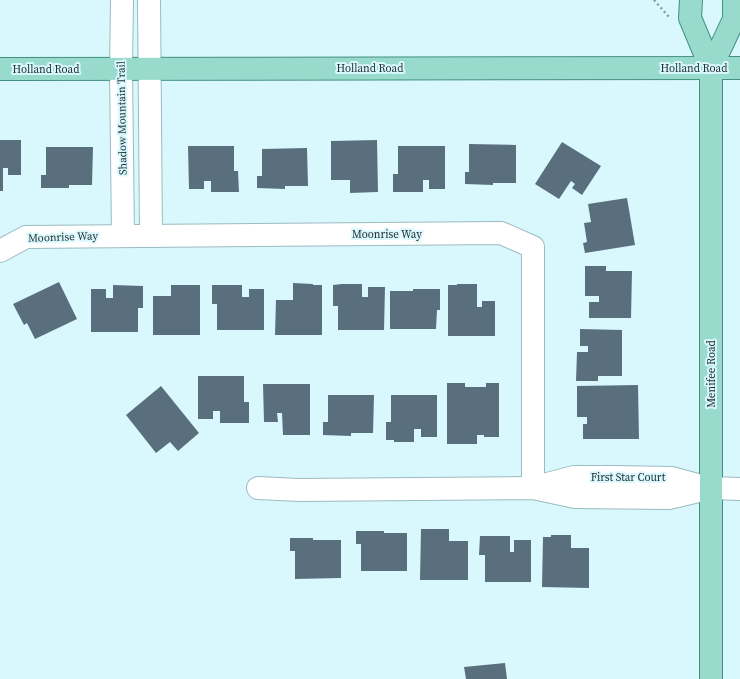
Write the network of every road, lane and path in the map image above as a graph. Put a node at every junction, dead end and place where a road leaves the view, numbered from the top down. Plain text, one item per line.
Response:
1 (122, 0) edge
2 (149, 0) edge
3 (654, 0) edge
4 (690, 0) edge
5 (734, 0) edge
6 (669, 17) dead end
7 (711, 68) junction
8 (740, 68) edge
9 (0, 69) edge
10 (121, 69) junction
11 (149, 69) junction
12 (123, 236) junction
13 (151, 236) junction
14 (0, 251) edge
15 (258, 488) dead end
16 (533, 488) junction
17 (711, 488) junction
18 (740, 488) edge
19 (711, 679) edge

1 - 10 street, Shadow Mountain Trail
2 - 11 street
3 - 6 path
4 - 7 main road, Menifee Road
5 - 7 main road, Menifee Road
7 - 8 main road, Holland Road
7 - 11 main road, Holland Road
7 - 17 main road, Menifee Road
9 - 10 main road, Holland Road
10 - 11 main road, Holland Road
10 - 12 street, Shadow Mountain Trail
11 - 13 street
12 - 13 street, Moonrise Way
12 - 14 street, Moonrise Way
13 - 16 street, Moonrise Way
15 - 16 street, First Star Court
16 - 17 street, First Star Court
17 - 18 street, First Star Court
17 - 19 main road, Menifee Road

